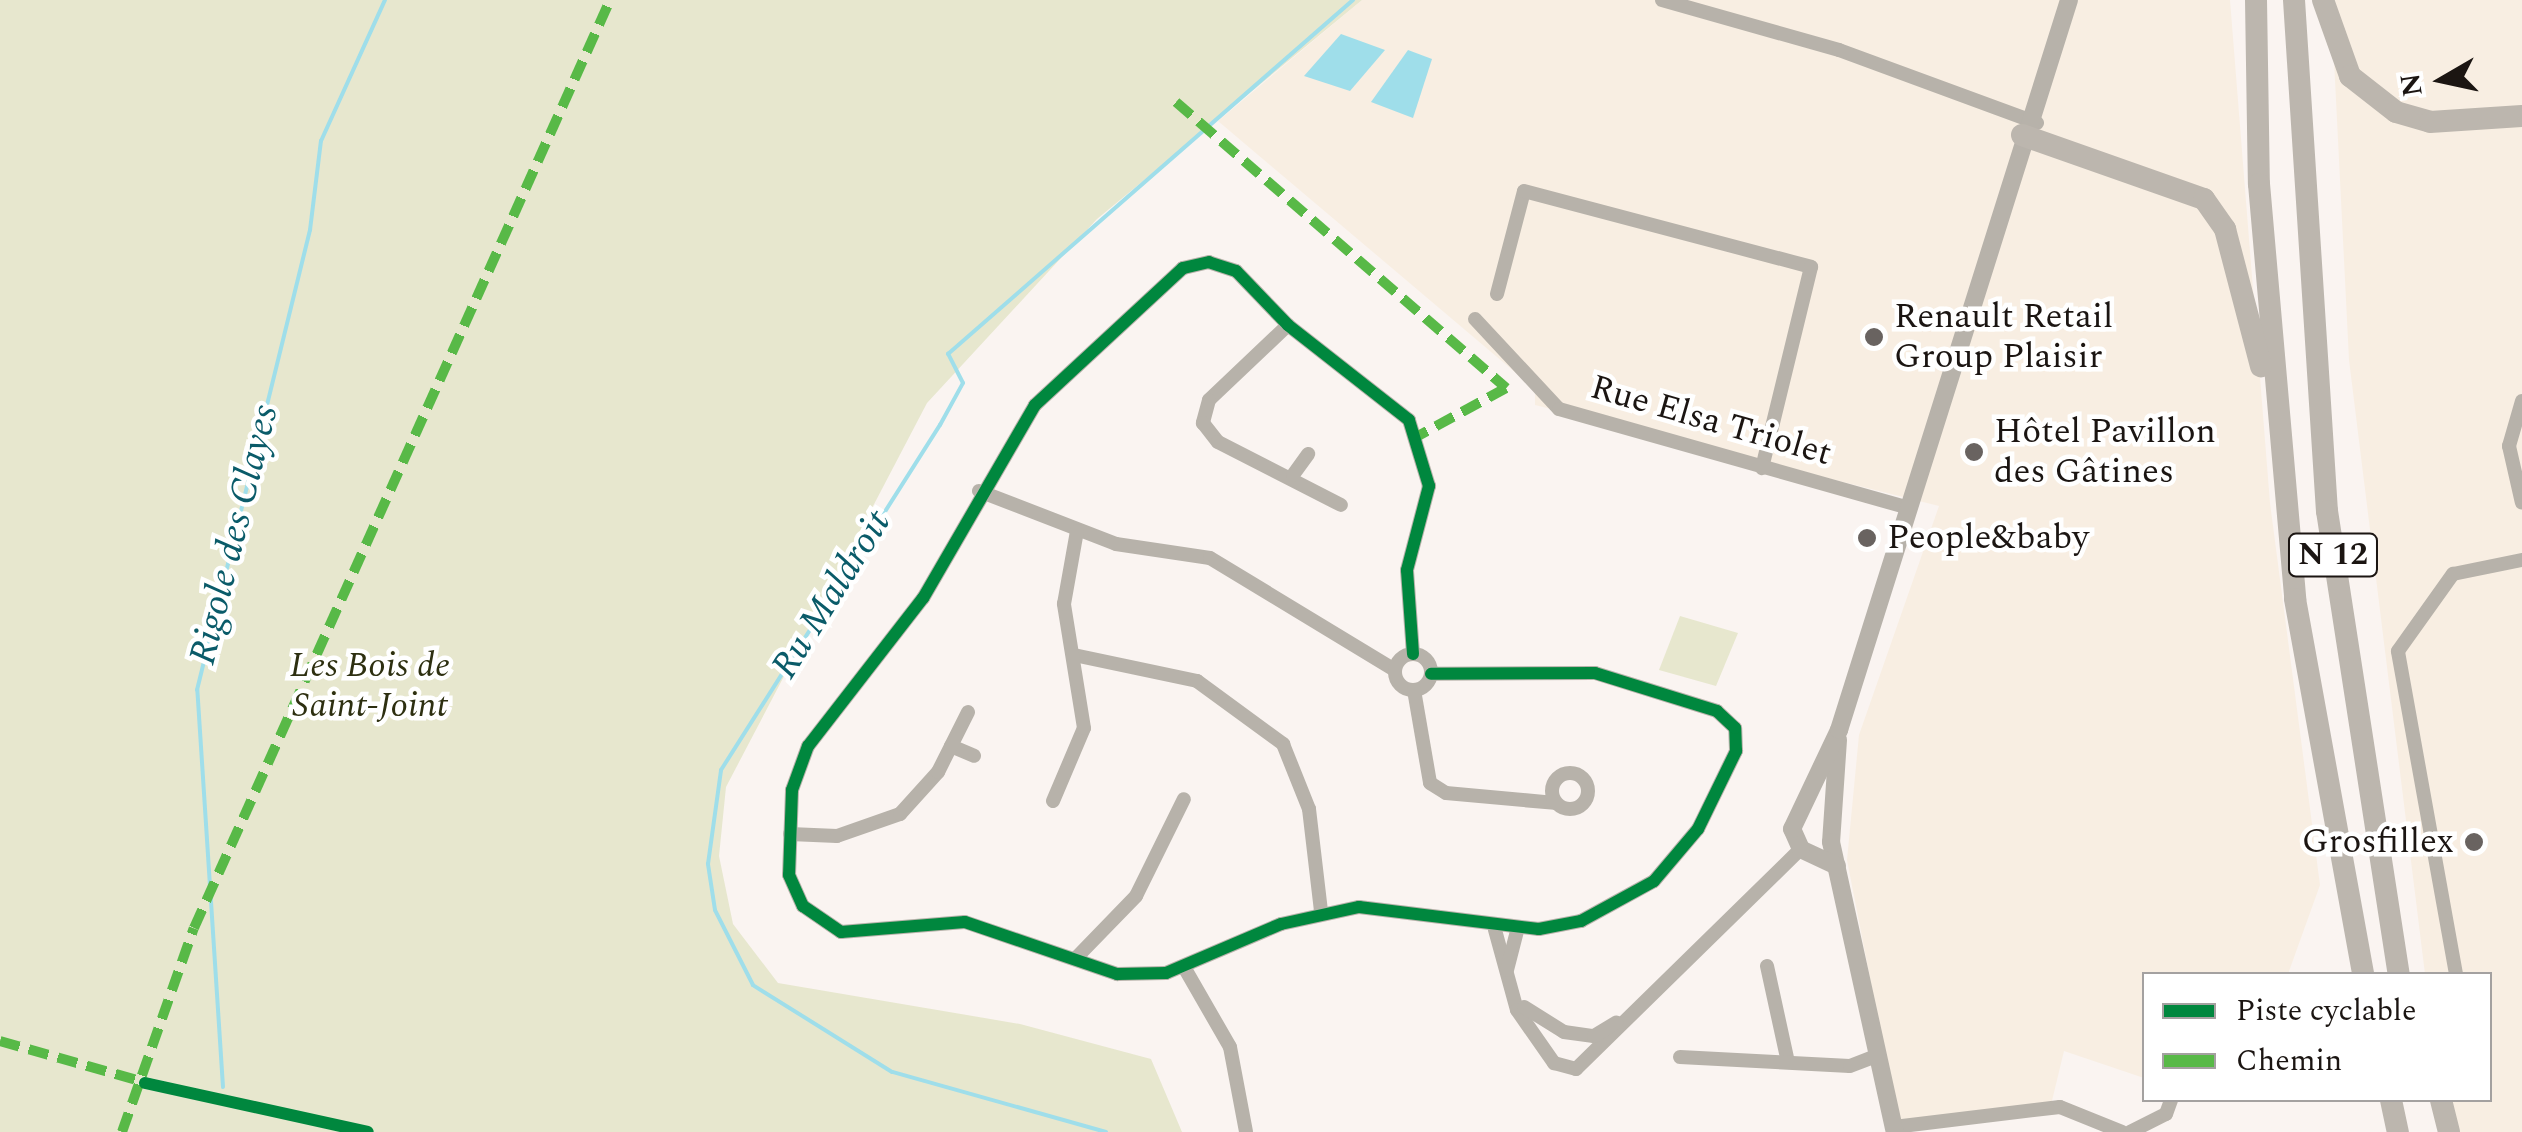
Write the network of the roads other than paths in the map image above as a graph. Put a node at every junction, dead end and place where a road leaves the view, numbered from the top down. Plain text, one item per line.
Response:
1 (1662, 0) edge
2 (2256, 0) edge
3 (2294, 0) edge
4 (2309, 0) edge
5 (2323, 0) edge
6 (2068, 4) edge
7 (2522, 116) edge
8 (2030, 129) junction
9 (2300, 184) junction
10 (1497, 294) dead end
11 (1475, 320) dead end
12 (1288, 325) junction
13 (2522, 402) edge
14 (2276, 428) junction
15 (1308, 454) dead end
16 (1762, 468) junction
17 (1294, 475) junction
18 (979, 491) junction
19 (2522, 502) edge
20 (1341, 504) dead end
21 (1908, 508) junction
22 (1077, 532) junction
23 (2522, 560) edge
24 (1412, 654) junction
25 (1074, 655) junction
26 (1395, 670) junction
27 (1432, 674) junction
28 (1414, 690) junction
29 (968, 712) dead end
30 (1838, 730) junction
31 (950, 746) junction
32 (974, 756) dead end
33 (1184, 799) dead end
34 (1054, 801) dead end
35 (1555, 802) dead end
36 (1801, 811) junction
37 (1792, 829) junction
38 (790, 834) junction
39 (1821, 843) junction
40 (1762, 881) junction
41 (1321, 911) junction
42 (2389, 923) junction
43 (1495, 930) junction
44 (1517, 931) junction
45 (1075, 959) junction
46 (1767, 966) dead end
47 (1184, 968) junction
48 (1506, 971) junction
49 (2363, 972) edge
50 (2399, 972) edge
51 (2409, 972) edge
52 (2456, 972) edge
53 (1511, 995) junction
54 (1630, 1015) junction
55 (1878, 1055) junction
56 (1680, 1057) dead end
57 (1788, 1062) junction
58 (2170, 1102) edge
59 (2391, 1102) edge
60 (2427, 1102) edge
61 (2441, 1102) edge
62 (1894, 1130) edge
63 (1246, 1132) edge
64 (2126, 1132) edge
65 (2398, 1132) edge
66 (2434, 1132) edge
67 (2449, 1132) edge

1 - 8 street
2 - 14 highway, N 12
3 - 9 highway, N 12
4 - 9 highway
5 - 7 highway
6 - 8 street
8 - 14 highway
8 - 21 street
9 - 42 highway, N 12
10 - 16 street
11 - 16 street, Rue Elsa Triolet
12 - 17 street
12 - 18 street
12 - 24 street
13 - 19 street
14 - 49 highway, N 12
15 - 17 street
16 - 21 street, Rue Elsa Triolet
17 - 20 street
18 - 22 street
18 - 38 street
21 - 30 street
22 - 25 street
22 - 26 street
23 - 52 street
24 - 26 street
24 - 27 street
25 - 34 street
25 - 41 street
26 - 28 street
27 - 28 street
27 - 44 street
28 - 35 street
29 - 31 street
30 - 36 street
30 - 39 street
31 - 32 street
31 - 38 street
33 - 45 street
36 - 37 street
36 - 39 street
37 - 39 street
37 - 40 street
38 - 45 street
39 - 40 street
39 - 55 street
40 - 54 street
41 - 43 street
41 - 47 street
42 - 50 highway, N 12
42 - 51 highway
43 - 44 street
43 - 48 street
44 - 48 street
45 - 47 street
46 - 57 street
47 - 63 street
48 - 53 street
53 - 54 street
53 - 54 street
55 - 57 street
55 - 62 street
56 - 57 street
58 - 64 street
59 - 65 highway
60 - 66 highway
61 - 67 highway
62 - 64 street

